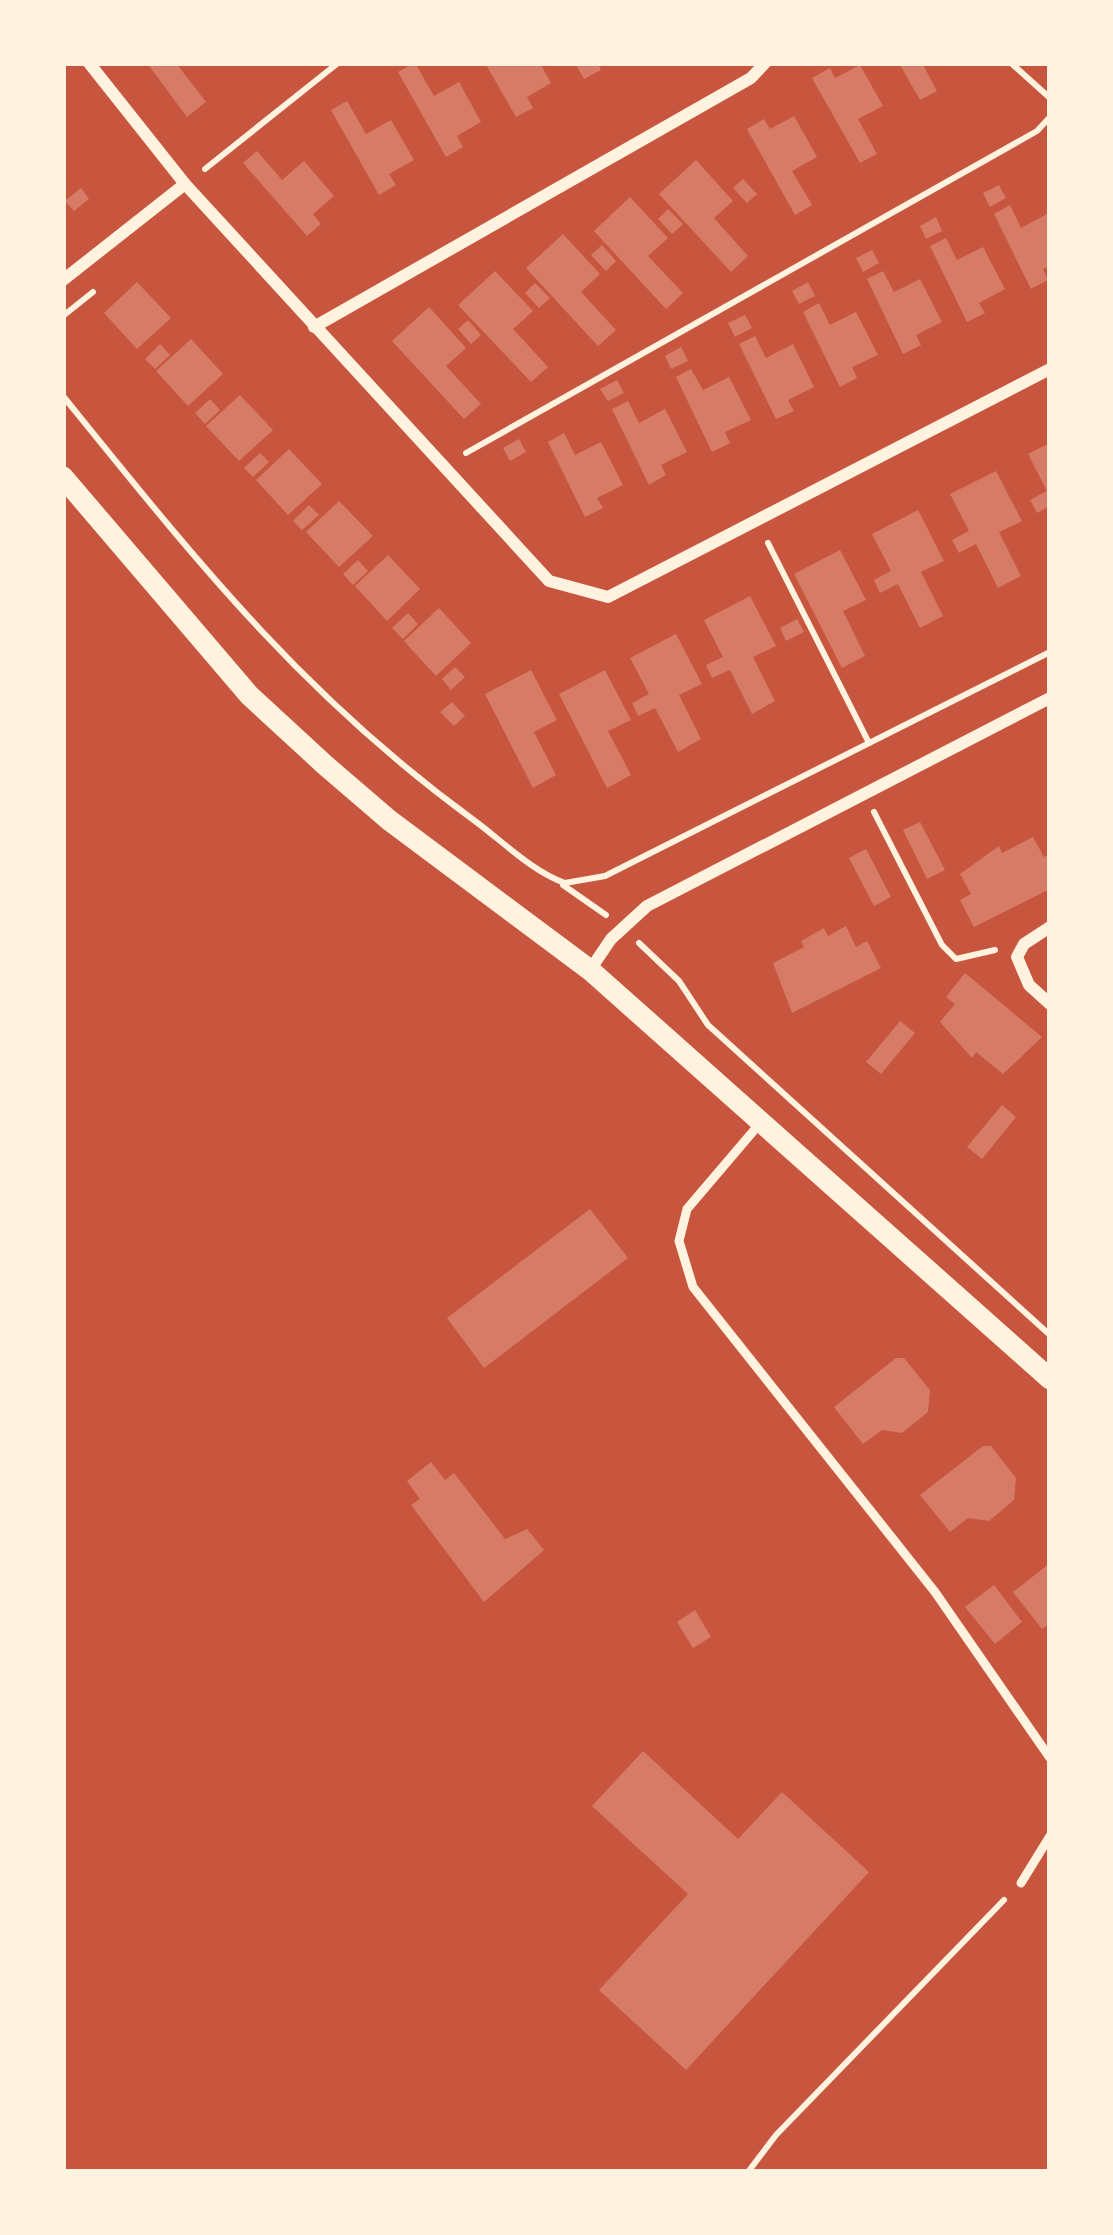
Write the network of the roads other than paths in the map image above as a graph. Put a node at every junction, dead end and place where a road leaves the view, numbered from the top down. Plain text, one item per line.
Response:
1 (89, 63) edge
2 (765, 63) edge
3 (185, 184) junction
4 (63, 280) edge
5 (314, 327) junction
6 (1050, 369) edge
7 (63, 477) edge
8 (1050, 698) edge
9 (1050, 927) edge
10 (590, 970) junction
11 (1050, 1004) edge
12 (762, 1121) junction
13 (1050, 1378) edge
14 (1050, 1759) edge
15 (1050, 1836) edge
16 (1021, 1883) road end

1 - 3 street
2 - 5 street
3 - 4 street
3 - 5 street
5 - 6 street
7 - 10 street
8 - 10 street
9 - 11 street
10 - 12 street
12 - 13 street
12 - 14 lane
15 - 16 lane

